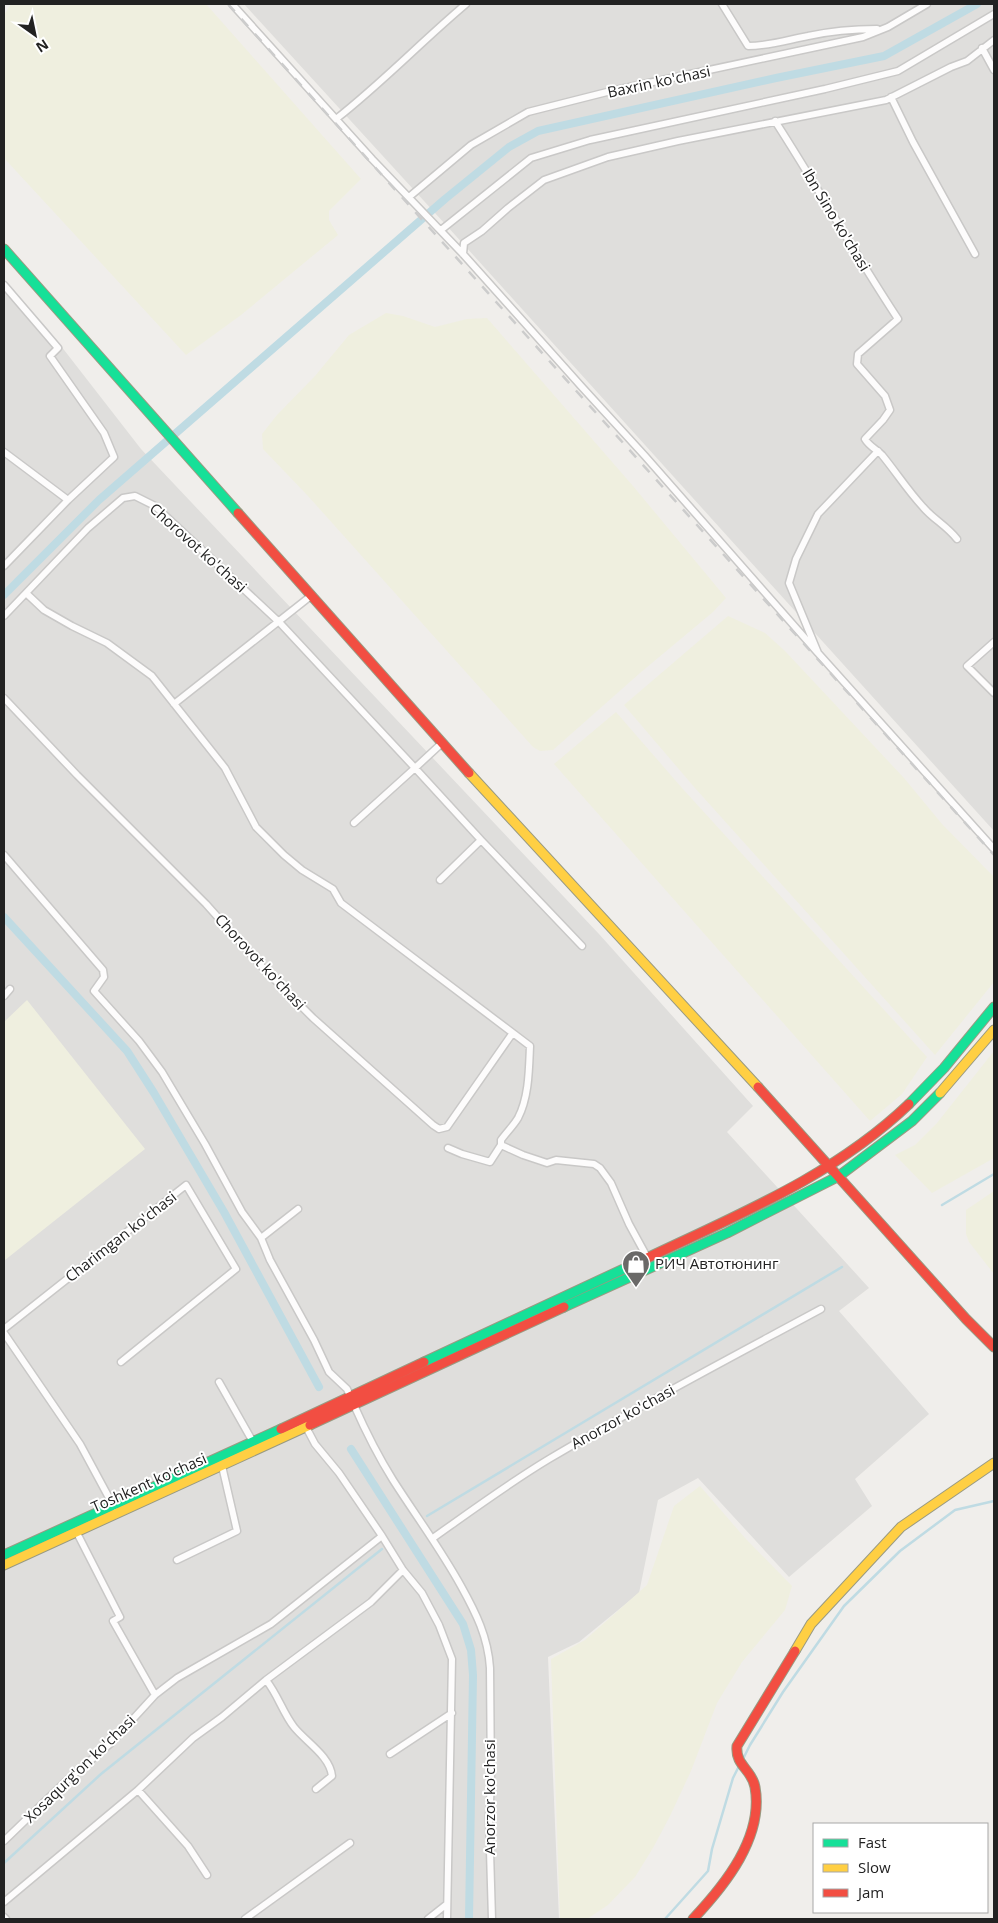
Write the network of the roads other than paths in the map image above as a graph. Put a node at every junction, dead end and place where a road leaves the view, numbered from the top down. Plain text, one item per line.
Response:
1 (232, 4) edge
2 (466, 4) edge
3 (722, 4) edge
4 (927, 4) edge
5 (994, 14) edge
6 (881, 30) junction
7 (994, 40) edge
8 (982, 48) junction
9 (994, 70) edge
10 (891, 97) junction
11 (336, 119) junction
12 (775, 121) junction
13 (409, 197) junction
14 (441, 230) junction
15 (4, 249) edge
16 (463, 254) junction
17 (976, 254) dead end
18 (4, 285) edge
19 (878, 451) junction
20 (4, 452) edge
21 (68, 500) junction
22 (957, 539) dead end
23 (4, 566) edge
24 (26, 593) junction
25 (312, 596) junction
26 (4, 616) edge
27 (280, 623) junction
28 (994, 642) edge
29 (818, 653) junction
30 (994, 693) edge
31 (4, 698) edge
32 (174, 704) junction
33 (442, 743) junction
34 (415, 768) junction
35 (354, 823) dead end
36 (481, 840) junction
37 (994, 849) edge
38 (4, 855) edge
39 (440, 880) dead end
40 (582, 946) dead end
41 (10, 989) dead end
42 (4, 996) edge
43 (994, 1007) edge
44 (994, 1030) edge
45 (512, 1034) junction
46 (501, 1145) junction
47 (448, 1148) dead end
48 (830, 1166) junction
49 (838, 1176) junction
50 (298, 1209) dead end
51 (261, 1238) junction
52 (647, 1257) junction
53 (821, 1309) dead end
54 (4, 1329) edge
55 (4, 1333) edge
56 (994, 1347) edge
57 (121, 1362) dead end
58 (219, 1382) dead end
59 (350, 1396) junction
60 (354, 1405) junction
61 (303, 1423) junction
62 (253, 1442) junction
63 (994, 1463) edge
64 (222, 1466) junction
65 (115, 1509) junction
66 (76, 1531) junction
67 (382, 1536) junction
68 (433, 1538) junction
69 (4, 1555) edge
70 (178, 1560) dead end
71 (4, 1565) edge
72 (403, 1570) junction
73 (266, 1680) junction
74 (155, 1695) junction
75 (452, 1713) junction
76 (390, 1754) dead end
77 (316, 1789) dead end
78 (138, 1790) junction
79 (4, 1842) edge
80 (350, 1843) dead end
81 (206, 1875) dead end
82 (4, 1902) edge
83 (447, 1904) junction
84 (245, 1919) edge
85 (428, 1919) edge
86 (447, 1919) edge
87 (492, 1919) edge
88 (693, 1919) edge

1 - 11 street
2 - 11 street
3 - 6 street
4 - 6 street, Baxrin ko'chasi
5 - 14 street
6 - 13 street, Baxrin ko'chasi
7 - 8 street
8 - 9 street
8 - 10 street
10 - 12 street
10 - 17 street
11 - 13 street
12 - 16 street
12 - 19 street, Ibn Sino ko'chasi
13 - 14 street
14 - 16 street
15 - 25 main road
16 - 29 street
18 - 21 street
19 - 22 street
19 - 29 street
20 - 21 street
21 - 23 street
24 - 26 street, Chorovot ko'chasi
24 - 27 street, Chorovot ko'chasi
24 - 32 street
25 - 27 street
25 - 33 main road
27 - 32 street
27 - 34 street, Chorovot ko'chasi
28 - 30 street
29 - 37 street
31 - 45 street, Chorovot ko'chasi
32 - 45 street
33 - 34 street
33 - 48 main road
34 - 35 street
34 - 36 street, Chorovot ko'chasi
36 - 39 street
36 - 40 street, Chorovot ko'chasi
38 - 51 street
41 - 42 street
43 - 48 main road
44 - 49 main road
45 - 46 street
46 - 47 street
46 - 52 street
48 - 49 main road
48 - 52 main road
49 - 56 main road
49 - 60 main road
50 - 51 street
51 - 59 street
52 - 59 main road
53 - 68 street, Anorzor ko'chasi
54 - 57 street, Charimgan ko'chasi
55 - 65 street
58 - 62 street
59 - 61 main road
60 - 61 main road
60 - 68 street, Anorzor ko'chasi
61 - 62 main road, Toshkent ko'chasi
61 - 64 main road, Toshkent ko'chasi
61 - 67 street
62 - 65 main road, Toshkent ko'chasi
63 - 88 main road
64 - 65 main road, Toshkent ko'chasi
64 - 70 street
65 - 66 main road, Toshkent ko'chasi
65 - 69 main road, Toshkent ko'chasi
66 - 71 main road, Toshkent ko'chasi
66 - 74 street
67 - 72 street
67 - 74 street, Xosaqurg'on ko'chasi
68 - 87 street, Anorzor ko'chasi
72 - 73 street
72 - 75 street
73 - 77 street
73 - 78 street
74 - 79 street, Xosaqurg'on ko'chasi
75 - 76 street
75 - 83 street
78 - 81 street
78 - 82 street
80 - 84 street
83 - 85 street
83 - 86 street

